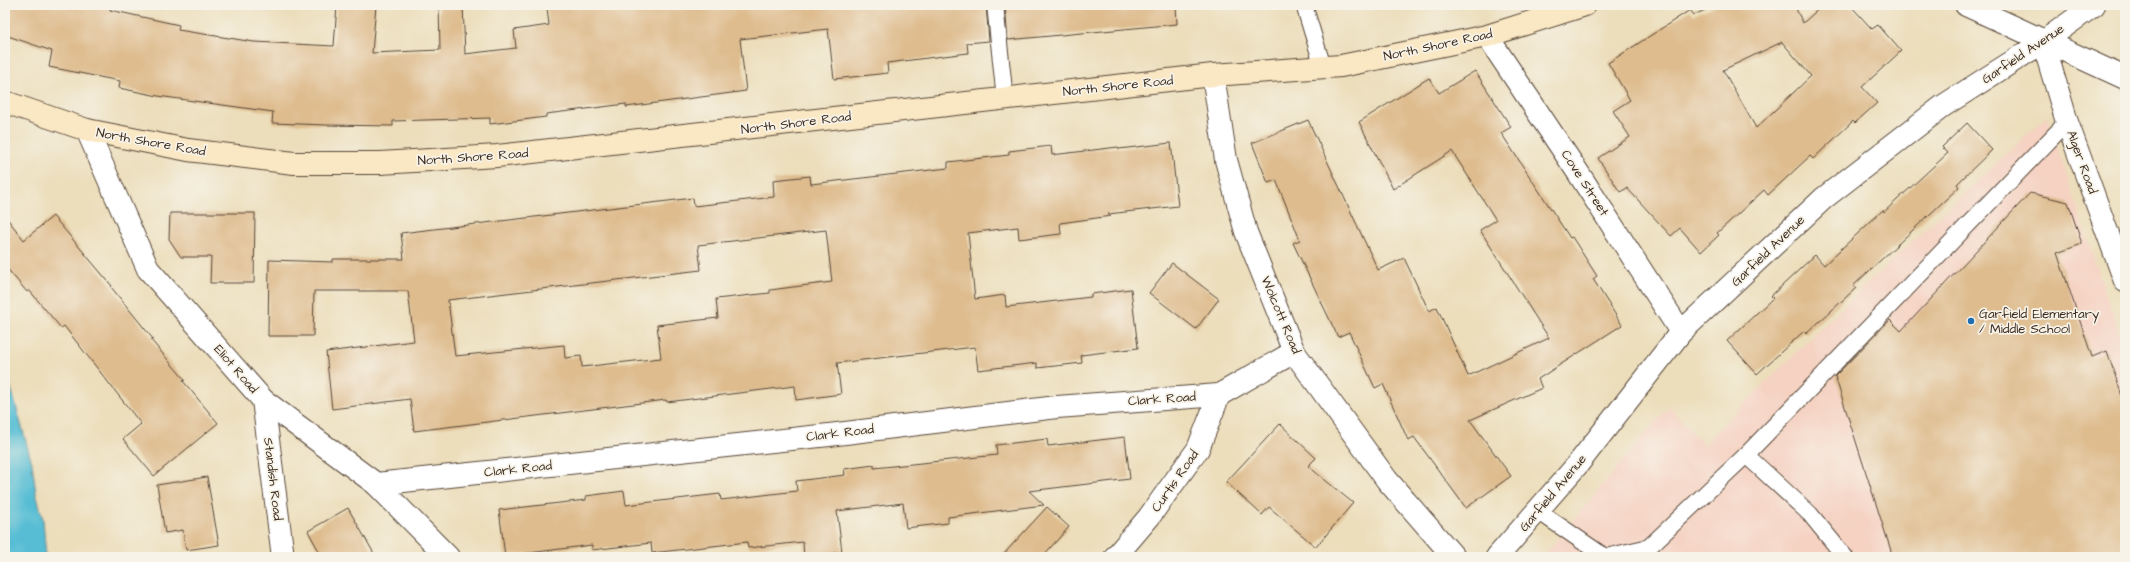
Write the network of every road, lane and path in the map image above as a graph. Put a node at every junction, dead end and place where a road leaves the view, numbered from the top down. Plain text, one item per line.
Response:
1 (995, 5) edge
2 (1304, 5) edge
3 (1585, 5) edge
4 (1966, 5) edge
5 (2094, 5) edge
6 (1487, 36) junction
7 (2043, 42) junction
8 (1323, 67) junction
9 (1213, 75) junction
10 (2125, 78) edge
11 (1005, 99) junction
12 (5, 102) edge
13 (2067, 122) junction
14 (88, 130) junction
15 (2125, 281) edge
16 (1681, 332) junction
17 (1294, 352) junction
18 (1219, 395) junction
19 (263, 400) junction
20 (1746, 455) junction
21 (376, 484) junction
22 (1538, 511) junction
23 (1631, 554) edge
24 (283, 557) edge
25 (448, 557) edge
26 (1115, 557) edge
27 (1454, 557) edge
28 (1497, 557) edge
29 (1606, 557) edge
30 (1845, 557) edge

1 - 11 lane
2 - 8 lane
3 - 6 main road, North Shore Road
4 - 7 street
5 - 7 street, Garfield Avenue
6 - 8 main road, North Shore Road
6 - 16 street, Cove Street
7 - 10 street
7 - 13 street, Alger Road
7 - 16 street, Garfield Avenue
8 - 9 main road, North Shore Road
9 - 11 main road, North Shore Road
9 - 17 street, Wolcott Road
11 - 14 main road, North Shore Road
12 - 14 main road, North Shore Road
13 - 15 street, Alger Road
13 - 20 lane
14 - 19 street, Eliot Road
16 - 22 street, Garfield Avenue
17 - 18 street, Clark Road
17 - 27 street, Wolcott Road
18 - 21 street, Clark Road
18 - 26 street, Curtis Road
19 - 21 street, Eliot Road
19 - 24 street, Standish Road
20 - 23 lane
20 - 30 lane
21 - 25 street, Eliot Road
22 - 28 street, Garfield Avenue
22 - 29 lane
23 - 29 lane

